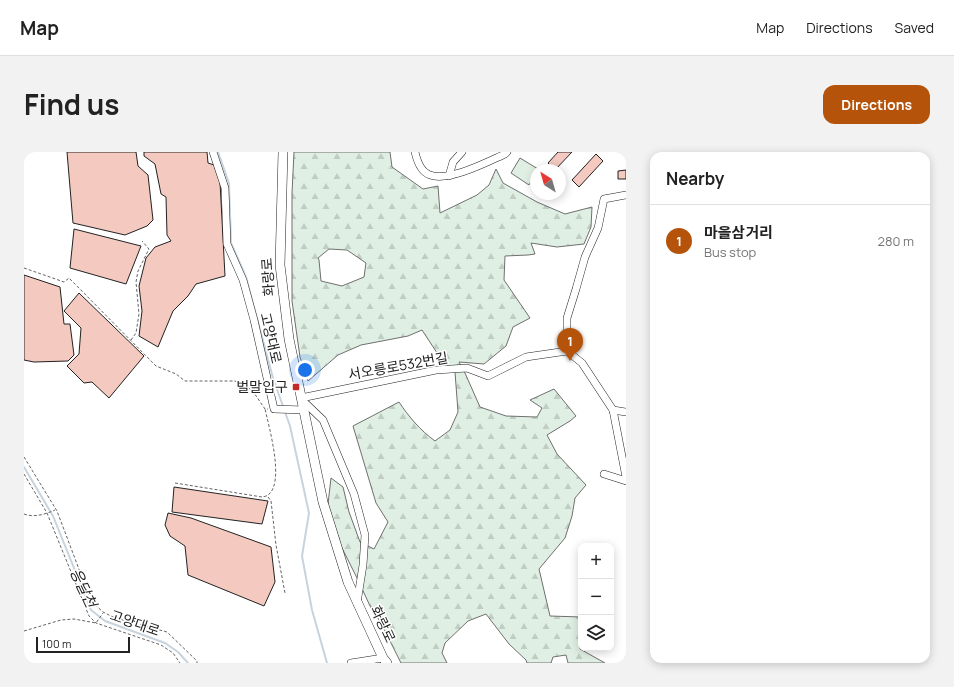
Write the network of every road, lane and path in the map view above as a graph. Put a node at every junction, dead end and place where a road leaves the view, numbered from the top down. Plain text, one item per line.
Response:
1 (214, 152) edge
2 (283, 152) edge
3 (415, 152) edge
4 (462, 152) edge
5 (507, 152) edge
6 (449, 176) junction
7 (626, 195) edge
8 (142, 241) dead end
9 (24, 268) edge
10 (131, 341) junction
11 (567, 351) junction
12 (301, 398) junction
13 (265, 408) junction
14 (274, 409) junction
15 (304, 410) junction
16 (613, 410) junction
17 (626, 412) edge
18 (24, 456) edge
19 (24, 474) edge
20 (604, 474) dead end
21 (626, 477) edge
22 (626, 481) edge
23 (175, 483) dead end
24 (267, 496) junction
25 (56, 509) junction
26 (48, 513) junction
27 (24, 514) edge
28 (285, 593) dead end
29 (357, 603) junction
30 (103, 613) junction
31 (96, 623) junction
32 (24, 631) edge
33 (385, 660) edge
34 (197, 662) edge
35 (180, 663) edge
36 (193, 663) edge
37 (351, 663) edge

1 - 14 street, 고양대로
2 - 12 main road, 화랑로
3 - 6 street
4 - 6 street
5 - 6 street
7 - 11 street
8 - 10 path
9 - 10 path
10 - 13 path
11 - 12 street, 서오릉로532번길
11 - 16 street
12 - 15 main road, 화랑로
12 - 29 street, 화랑로
13 - 14 path
13 - 24 path
14 - 15 street
15 - 29 main road, 화랑로
16 - 17 street
16 - 21 street
18 - 25 path, 고양대로
19 - 26 path, 고양대로
20 - 22 street
23 - 24 path
24 - 28 path
25 - 26 path
25 - 30 path, 고양대로
26 - 27 path
26 - 31 path, 고양대로
29 - 33 main road, 화랑로
30 - 31 path
30 - 34 path, 고양대로
31 - 32 path
31 - 35 path, 고양대로
33 - 37 street, 화랑로
34 - 36 path

